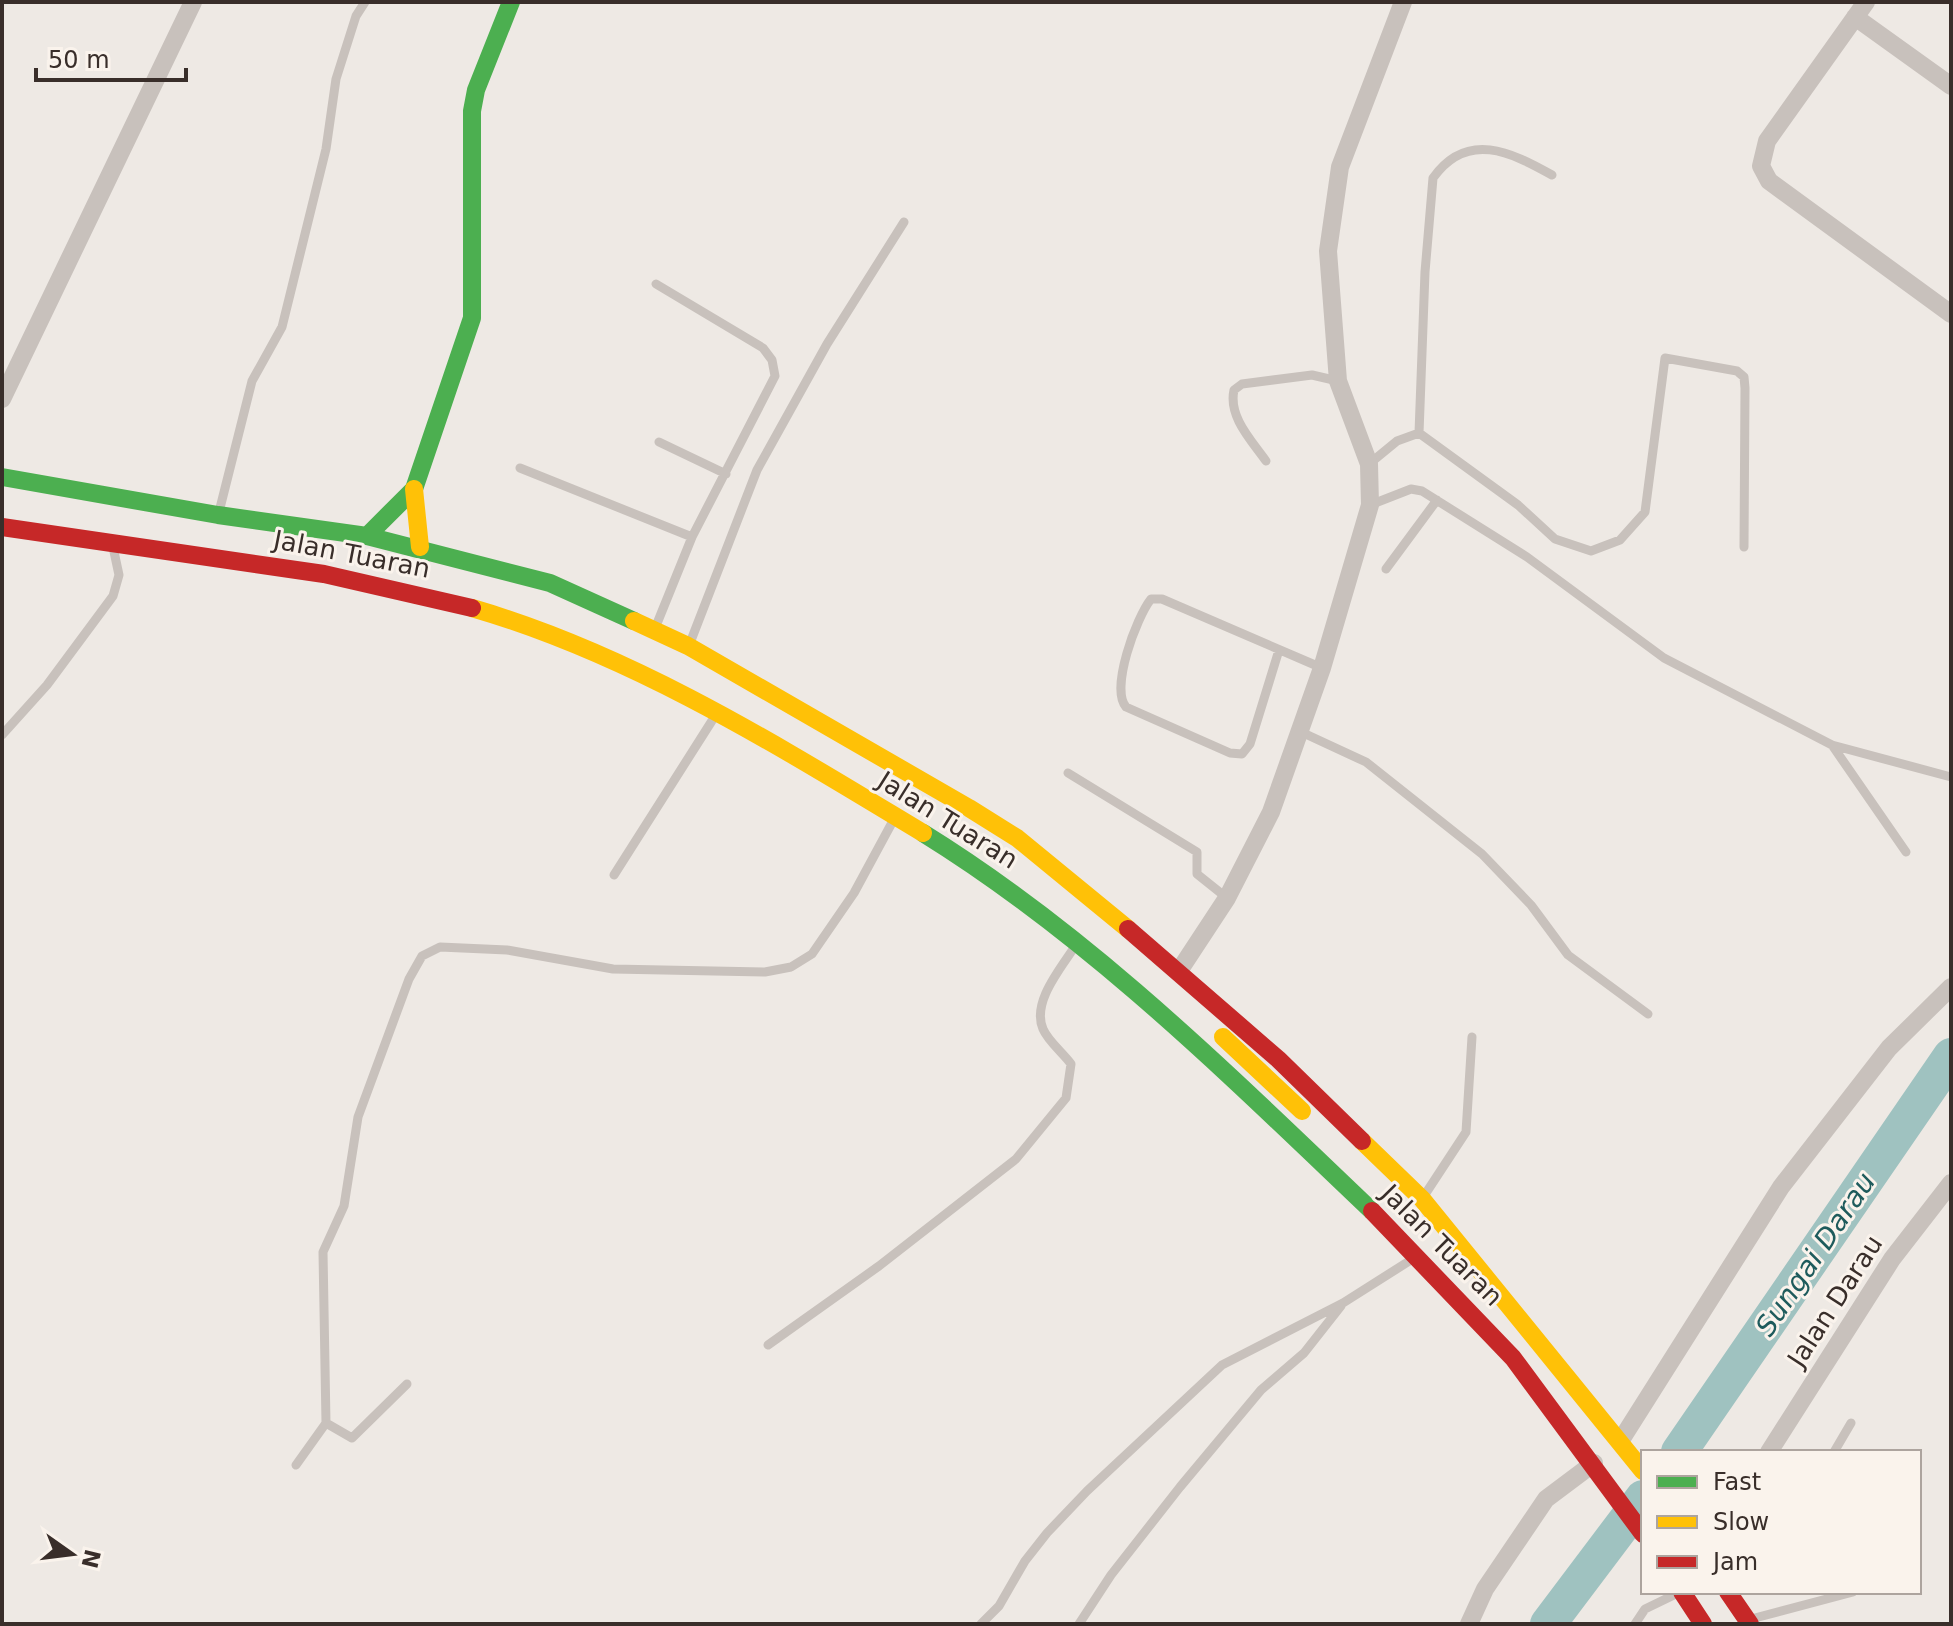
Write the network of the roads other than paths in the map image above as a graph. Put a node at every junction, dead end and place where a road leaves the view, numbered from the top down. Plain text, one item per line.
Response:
1 (193, 2) edge
2 (365, 2) edge
3 (511, 2) edge
4 (1403, 2) edge
5 (1861, 10) edge
6 (1951, 86) edge
7 (1552, 175) dead end
8 (904, 222) dead end
9 (656, 284) dead end
10 (1951, 314) edge
11 (1338, 381) junction
12 (2, 399) edge
13 (1419, 433) junction
14 (659, 442) dead end
15 (1266, 461) dead end
16 (1369, 464) junction
17 (520, 468) dead end
18 (726, 474) junction
19 (2, 477) edge
20 (414, 489) junction
21 (1437, 500) junction
22 (1370, 505) junction
23 (218, 515) junction
24 (2, 527) edge
25 (367, 536) junction
26 (692, 537) junction
27 (113, 543) junction
28 (420, 547) junction
29 (1744, 547) dead end
30 (1386, 569) dead end
31 (655, 629) junction
32 (688, 646) junction
33 (1279, 650) junction
34 (1322, 668) junction
35 (716, 713) junction
36 (1299, 731) junction
37 (2, 735) edge
38 (1832, 745) junction
39 (1068, 773) dead end
40 (1951, 777) edge
41 (895, 816) junction
42 (1906, 852) dead end
43 (614, 875) dead end
44 (1227, 898) junction
45 (1101, 905) junction
46 (1078, 940) junction
47 (1179, 971) junction
48 (1951, 987) edge
49 (1648, 1014) dead end
50 (1472, 1037) dead end
51 (1319, 1127) dead end
52 (1951, 1183) edge
53 (1381, 1191) dead end
54 (1422, 1199) junction
55 (1368, 1208) junction
56 (1417, 1256) junction
57 (1343, 1303) junction
58 (768, 1345) dead end
59 (407, 1384) dead end
60 (326, 1423) junction
61 (1851, 1423) dead end
62 (1621, 1440) junction
63 (1770, 1450) edge
64 (1835, 1450) edge
65 (1594, 1463) junction
66 (296, 1465) dead end
67 (1640, 1468) edge
68 (1641, 1531) edge
69 (1677, 1594) edge
70 (1682, 1594) edge
71 (1729, 1594) edge
72 (1846, 1594) edge
73 (1749, 1622) edge
74 (981, 1624) edge
75 (1079, 1624) edge
76 (1469, 1624) edge
77 (1635, 1624) edge
78 (1703, 1624) edge

1 - 12 street
2 - 23 lane
3 - 20 main road
4 - 11 street
5 - 6 street
5 - 10 street
7 - 13 lane
8 - 32 lane
9 - 18 lane
11 - 15 lane
11 - 16 street
13 - 16 lane
13 - 29 lane
14 - 18 lane
16 - 22 street
17 - 26 lane
18 - 26 lane
19 - 23 main road, Jalan Tuaran
20 - 25 main road
20 - 28 main road
21 - 22 lane
21 - 30 lane
21 - 38 lane
22 - 34 street
23 - 25 main road, Jalan Tuaran
24 - 27 main road, Jalan Tuaran
25 - 28 main road, Jalan Tuaran
26 - 31 lane
27 - 35 main road, Jalan Tuaran
27 - 37 lane
28 - 31 main road, Jalan Tuaran
31 - 32 main road, Jalan Tuaran
32 - 45 main road, Jalan Tuaran
33 - 33 lane
33 - 34 lane
34 - 36 street
35 - 41 main road, Jalan Tuaran
35 - 43 lane
36 - 44 street
36 - 49 lane
38 - 40 lane
38 - 42 lane
39 - 44 lane
41 - 46 main road, Jalan Tuaran
41 - 60 lane
44 - 47 street
45 - 47 main road, Jalan Tuaran
45 - 51 main road
46 - 55 main road, Jalan Tuaran
46 - 58 lane
47 - 54 main road, Jalan Tuaran
48 - 62 street
50 - 54 lane
52 - 63 street, Jalan Darau
53 - 55 main road
54 - 62 main road, Jalan Tuaran
55 - 56 main road, Jalan Tuaran
56 - 57 lane
56 - 65 main road, Jalan Tuaran
57 - 74 lane
57 - 75 lane
59 - 60 lane
60 - 66 lane
61 - 64 lane
62 - 67 main road, Jalan Tuaran
65 - 68 main road, Jalan Tuaran
65 - 76 street
69 - 77 lane
70 - 78 main road
71 - 73 main road
72 - 73 lane

